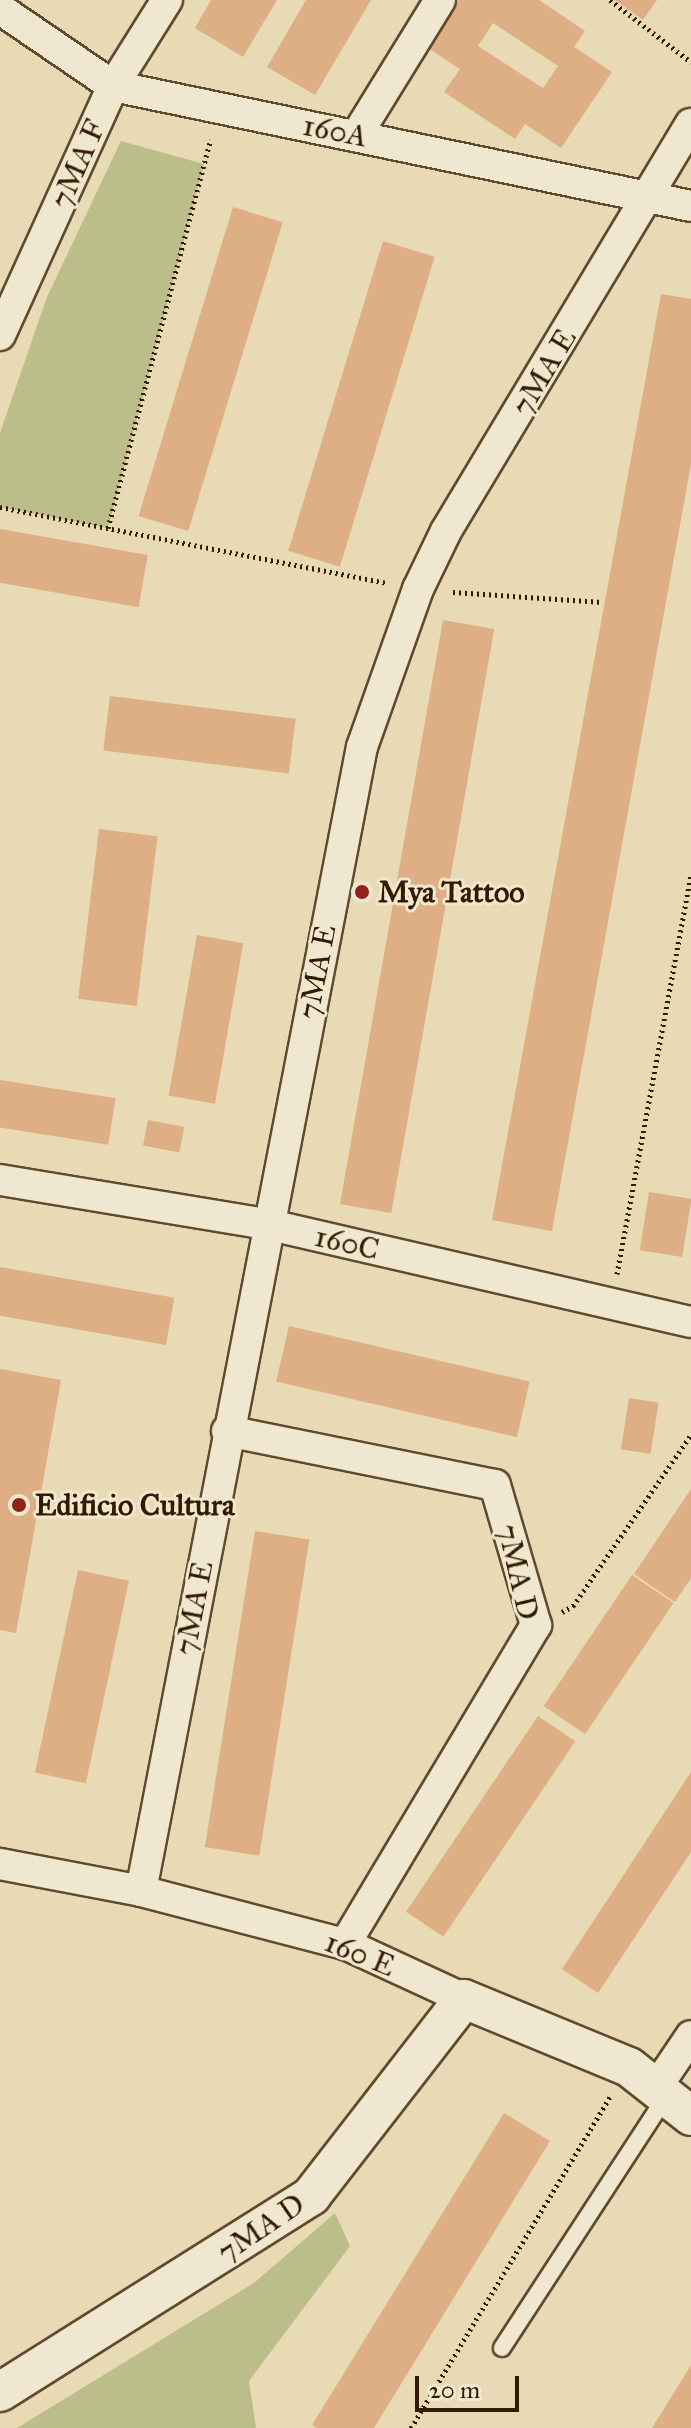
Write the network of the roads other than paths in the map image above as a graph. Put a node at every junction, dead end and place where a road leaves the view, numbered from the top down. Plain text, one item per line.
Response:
1 (167, 0) edge
2 (440, 0) edge
3 (0, 9) edge
4 (113, 86) junction
5 (691, 124) edge
6 (356, 136) junction
7 (652, 195) junction
8 (691, 206) edge
9 (0, 335) edge
10 (0, 1180) edge
11 (266, 1224) junction
12 (691, 1322) edge
13 (227, 1431) junction
14 (0, 1864) edge
15 (141, 1891) junction
16 (345, 1944) junction
17 (464, 1999) junction
18 (691, 2036) edge
19 (661, 2090) edge
20 (502, 2348) dead end
21 (0, 2392) edge

1 - 4 street, 7MA F
2 - 6 street
3 - 4 street, 160A
4 - 6 street, 160A
4 - 9 street, 7MA F
5 - 7 street, 7MA E
6 - 7 street, 160A
7 - 8 street, 160A
7 - 11 street, 7MA E
10 - 11 street, 160C
11 - 12 street, 160C
11 - 13 street, 7MA E
13 - 15 street, 7MA E
13 - 16 street, 7MA D
14 - 15 street, 160 E
15 - 16 street, 160 E
16 - 17 street, 160 E
17 - 19 street, 160 E
17 - 21 street, 7MA D
18 - 19 street
19 - 20 lane

